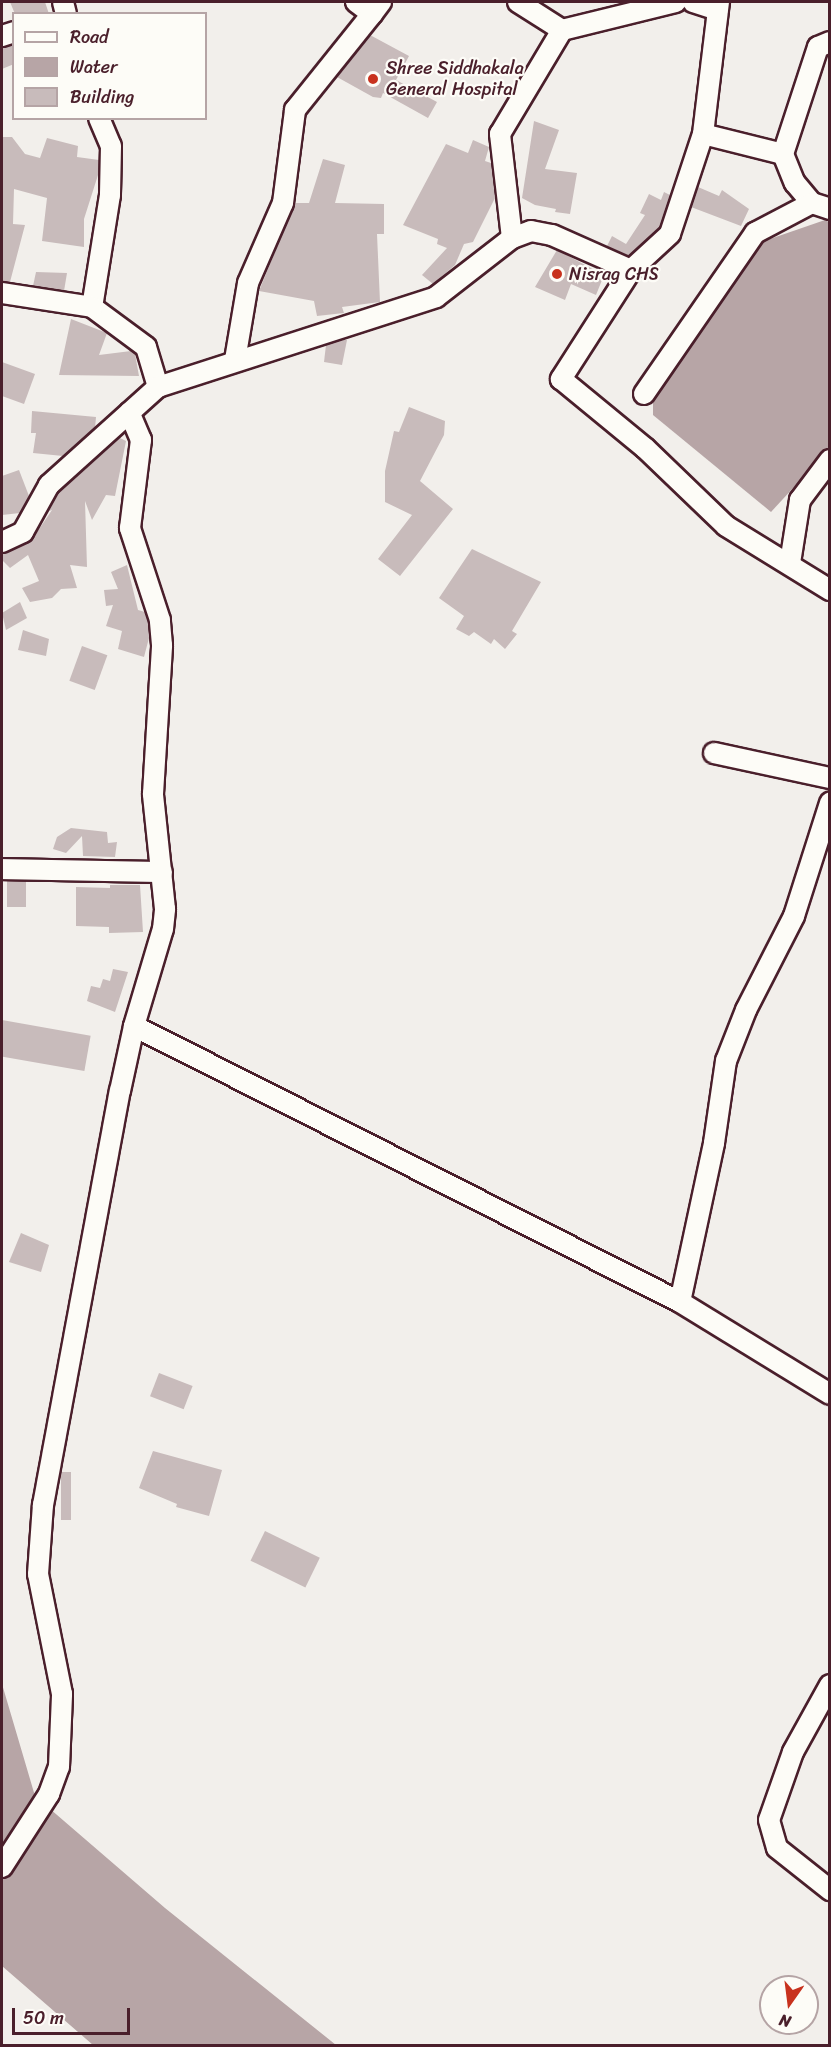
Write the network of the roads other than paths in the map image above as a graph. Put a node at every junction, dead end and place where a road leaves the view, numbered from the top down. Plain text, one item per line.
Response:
1 (356, 2) edge
2 (518, 2) edge
3 (676, 2) edge
4 (693, 2) edge
5 (718, 6) edge
6 (376, 8) edge
7 (562, 30) junction
8 (830, 42) edge
9 (100, 120) edge
10 (703, 134) junction
11 (783, 154) junction
12 (821, 206) edge
13 (512, 238) junction
14 (631, 270) junction
15 (2, 293) edge
16 (92, 307) junction
17 (235, 360) junction
18 (158, 387) junction
19 (644, 394) dead end
20 (129, 412) junction
21 (830, 460) edge
22 (2, 542) edge
23 (790, 563) junction
24 (830, 590) edge
25 (714, 753) dead end
26 (830, 778) edge
27 (827, 813) edge
28 (2, 869) edge
29 (162, 872) junction
30 (134, 1026) junction
31 (680, 1302) junction
32 (830, 1394) edge
33 (830, 1685) edge
34 (2, 1867) edge
35 (830, 1890) edge

1 - 6 street
2 - 7 street
3 - 7 street
4 - 5 street
5 - 10 street
6 - 17 street
7 - 13 street
8 - 11 street
9 - 16 street
10 - 11 street
10 - 14 street
11 - 12 street
12 - 19 street
13 - 14 street
13 - 17 street
14 - 23 street
15 - 16 street
16 - 18 street
17 - 18 street
18 - 20 street
20 - 22 street
20 - 29 street
21 - 23 street
23 - 24 street
25 - 26 street
27 - 31 street
28 - 29 street
29 - 30 street
30 - 31 street
30 - 34 street
31 - 32 street
33 - 35 street

